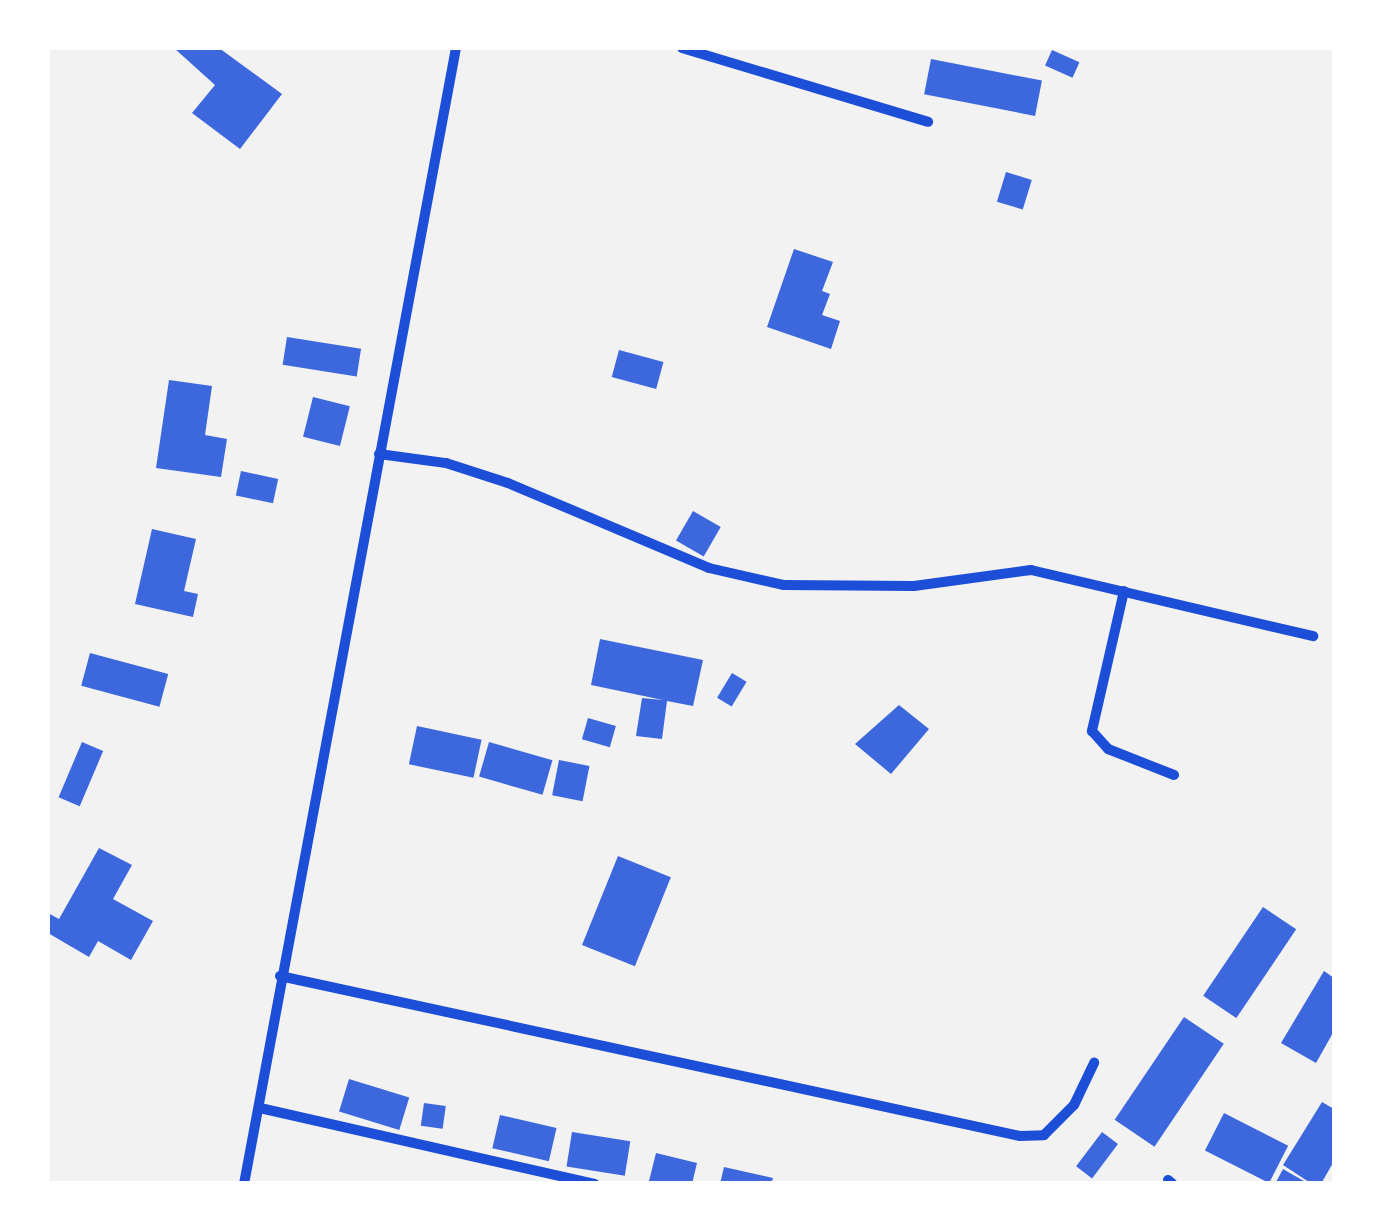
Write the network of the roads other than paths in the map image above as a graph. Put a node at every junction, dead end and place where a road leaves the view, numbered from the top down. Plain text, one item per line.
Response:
1 (456, 48) edge
2 (682, 48) edge
3 (928, 122) dead end
4 (380, 454) junction
5 (1124, 591) junction
6 (1314, 636) dead end
7 (1174, 775) dead end
8 (280, 976) junction
9 (1094, 1063) dead end
10 (260, 1108) junction
11 (244, 1184) edge
12 (594, 1184) edge

1 - 4 street
2 - 3 street
4 - 5 street
4 - 8 street
5 - 6 street
5 - 7 street
8 - 9 street
8 - 10 street
10 - 11 street
10 - 12 street

